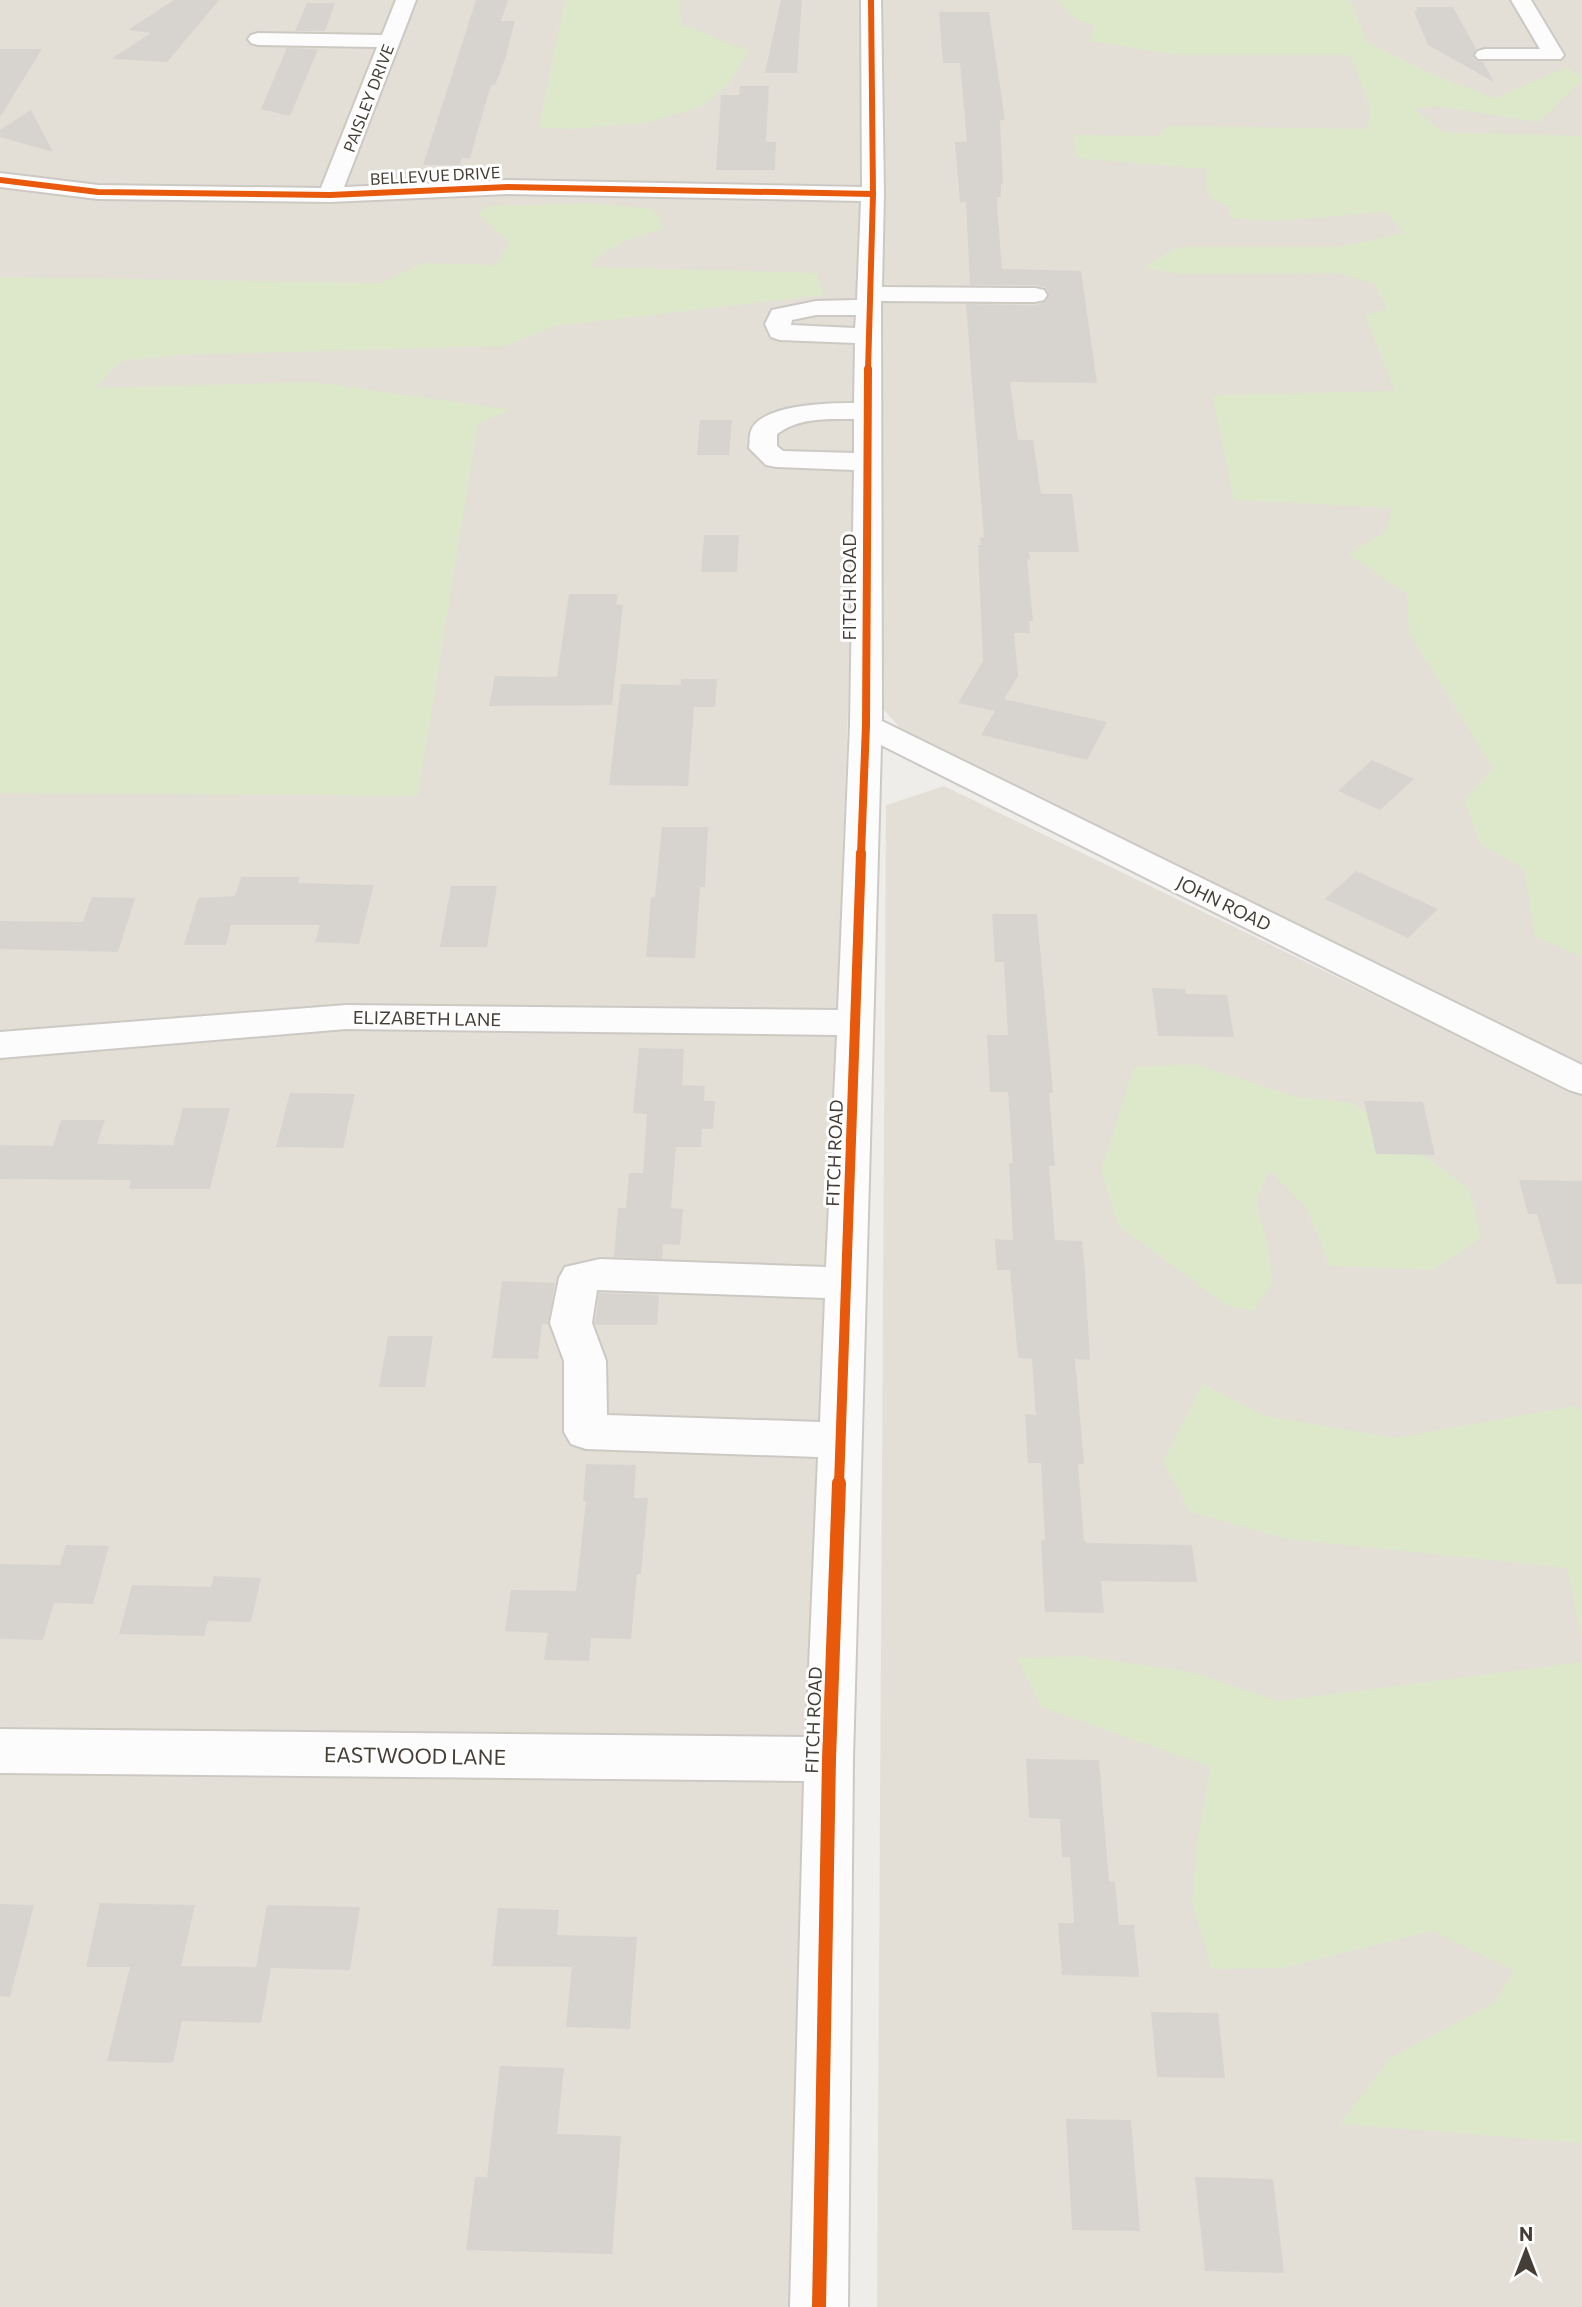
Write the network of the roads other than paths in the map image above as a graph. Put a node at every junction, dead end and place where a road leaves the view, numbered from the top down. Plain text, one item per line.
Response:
1 (406, 0) edge
2 (871, 0) edge
3 (1521, 0) edge
4 (258, 38) dead end
5 (390, 41) junction
6 (1485, 55) dead end
7 (0, 180) edge
8 (873, 194) junction
9 (330, 195) junction
10 (1035, 295) dead end
11 (869, 312) junction
12 (868, 411) junction
13 (867, 462) junction
14 (866, 725) junction
15 (856, 1023) junction
16 (0, 1045) edge
17 (1582, 1081) edge
18 (846, 1283) junction
19 (841, 1440) junction
20 (0, 1751) edge
21 (829, 1759) junction
22 (819, 2307) edge

1 - 5 street, PAISLEY DRIVE
2 - 8 street, FITCH ROAD
3 - 6 street
4 - 5 street
5 - 9 street, PAISLEY DRIVE
7 - 9 street, BELLEVUE DRIVE
8 - 9 street, BELLEVUE DRIVE
8 - 11 street, FITCH ROAD
10 - 11 street
11 - 12 street, FITCH ROAD
12 - 13 street, FITCH ROAD
12 - 13 street
13 - 14 street, FITCH ROAD
14 - 15 street, FITCH ROAD
14 - 17 street, JOHN ROAD
15 - 16 street, ELIZABETH LANE
15 - 18 street, FITCH ROAD
18 - 19 street, FITCH ROAD
18 - 19 street
19 - 21 street, FITCH ROAD
20 - 21 street, EASTWOOD LANE
21 - 22 street, FITCH ROAD

